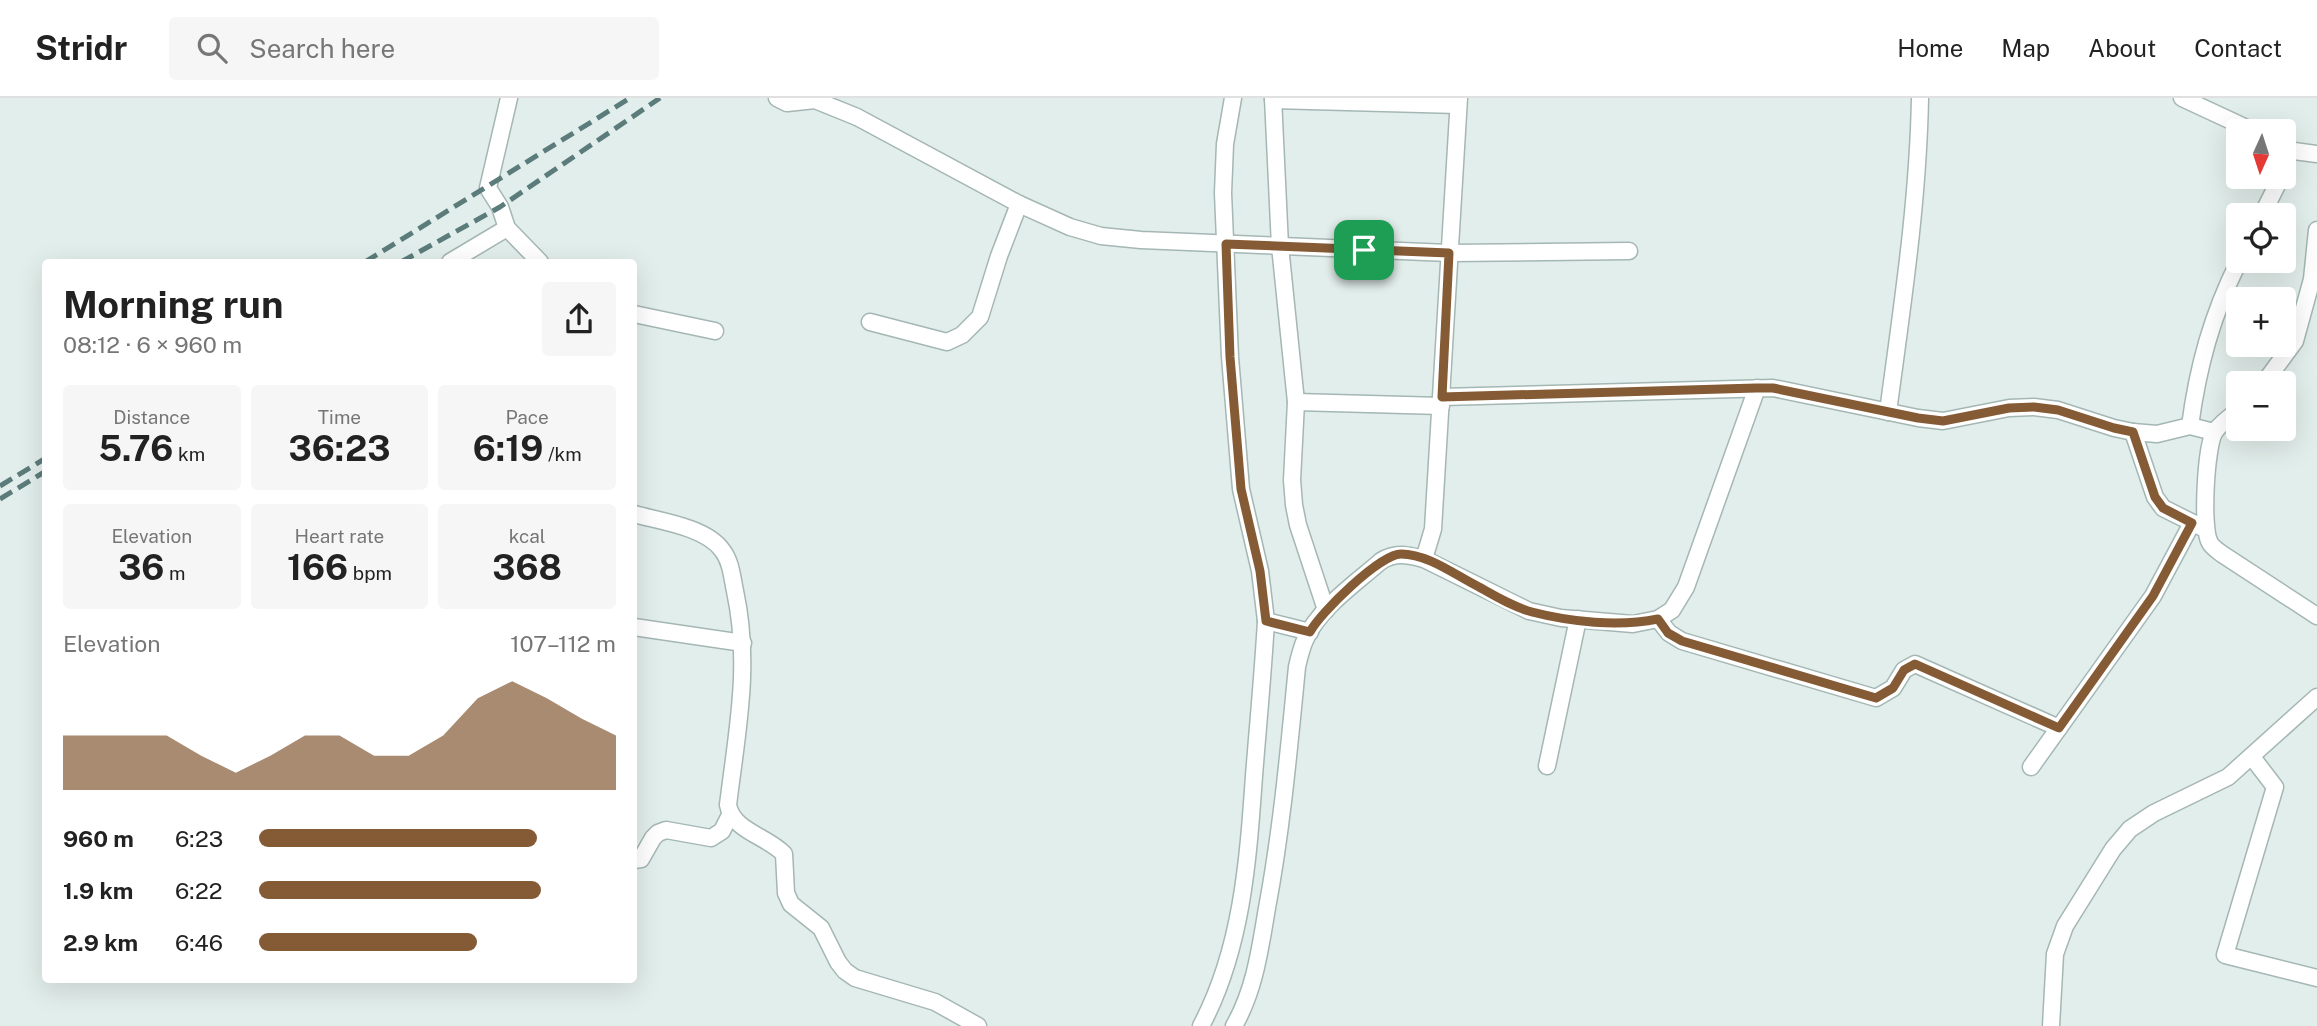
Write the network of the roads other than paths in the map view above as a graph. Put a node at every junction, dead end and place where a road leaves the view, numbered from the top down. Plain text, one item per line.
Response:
1 (509, 98) edge
2 (777, 98) edge
3 (1233, 98) edge
4 (1920, 98) edge
5 (2182, 98) edge
6 (1273, 99) edge
7 (1459, 101) edge
8 (2227, 119) edge
9 (2296, 150) edge
10 (2317, 154) edge
11 (1019, 204) junction
12 (507, 228) junction
13 (2317, 230) edge
14 (1233, 244) junction
15 (1280, 246) junction
16 (1629, 251) dead end
17 (1449, 253) junction
18 (455, 259) edge
19 (537, 259) edge
20 (2233, 273) edge
21 (637, 315) edge
22 (870, 322) dead end
23 (715, 331) dead end
24 (2273, 371) edge
25 (1756, 388) junction
26 (1296, 401) junction
27 (1441, 401) junction
28 (1888, 412) junction
29 (2226, 421) edge
30 (2190, 426) junction
31 (2133, 432) junction
32 (2214, 432) junction
33 (637, 515) edge
34 (2199, 527) junction
35 (1424, 559) junction
36 (1326, 610) junction
37 (2317, 616) edge
38 (1578, 619) junction
39 (1658, 619) junction
40 (1269, 622) junction
41 (637, 628) edge
42 (1310, 632) junction
43 (743, 643) junction
44 (2317, 697) edge
45 (2059, 728) junction
46 (2252, 757) junction
47 (1547, 766) dead end
48 (2031, 767) dead end
49 (730, 815) junction
50 (637, 860) edge
51 (2317, 978) edge
52 (978, 1026) edge
53 (1201, 1026) edge
54 (1234, 1026) edge
55 (2051, 1026) edge

1 - 12 street
2 - 11 street
3 - 14 street
4 - 28 street
5 - 8 street
6 - 7 street
6 - 15 street
7 - 17 street
9 - 10 street
11 - 14 street
11 - 22 street
12 - 18 street
12 - 19 street
13 - 24 street
14 - 15 street
14 - 40 street
15 - 17 street
15 - 26 street
16 - 17 street
17 - 27 street
20 - 30 street
21 - 23 street
25 - 27 street
25 - 28 street
25 - 39 street
26 - 27 street
26 - 36 street
27 - 35 street
28 - 31 street
29 - 32 street
30 - 31 street
30 - 32 street
31 - 34 street
32 - 34 street
33 - 43 street
34 - 37 street
34 - 45 street
35 - 36 street
35 - 38 street
36 - 42 street
38 - 39 street
38 - 47 street
39 - 45 street
40 - 42 street
40 - 53 street
41 - 43 street
42 - 54 street
43 - 49 street
44 - 46 street
45 - 48 street
46 - 51 street
46 - 55 street
49 - 50 street
49 - 52 street

